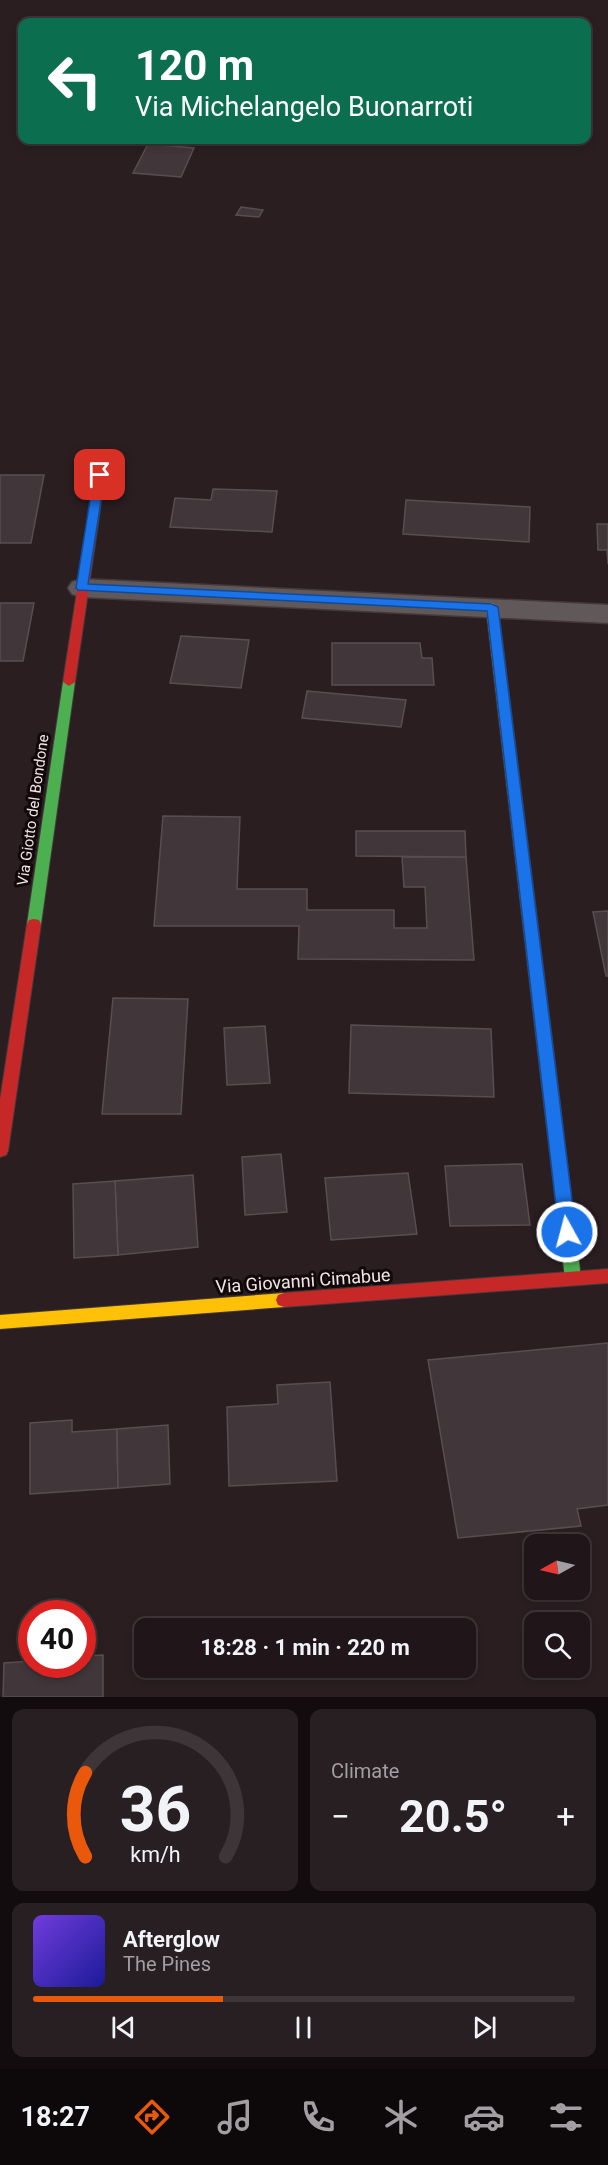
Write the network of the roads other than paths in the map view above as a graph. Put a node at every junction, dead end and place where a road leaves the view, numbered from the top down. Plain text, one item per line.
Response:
1 (100, 475) dead end
2 (82, 588) junction
3 (492, 607) junction
4 (608, 614) edge
5 (0, 1150) edge
6 (608, 1276) edge
7 (573, 1278) junction
8 (0, 1322) edge

1 - 2 street, Via Giotto del Bondone
2 - 3 street
2 - 5 street, Via Giotto del Bondone
3 - 4 street
3 - 7 street
6 - 7 street, Via Giovanni Cimabue
7 - 8 street, Via Giovanni Cimabue

